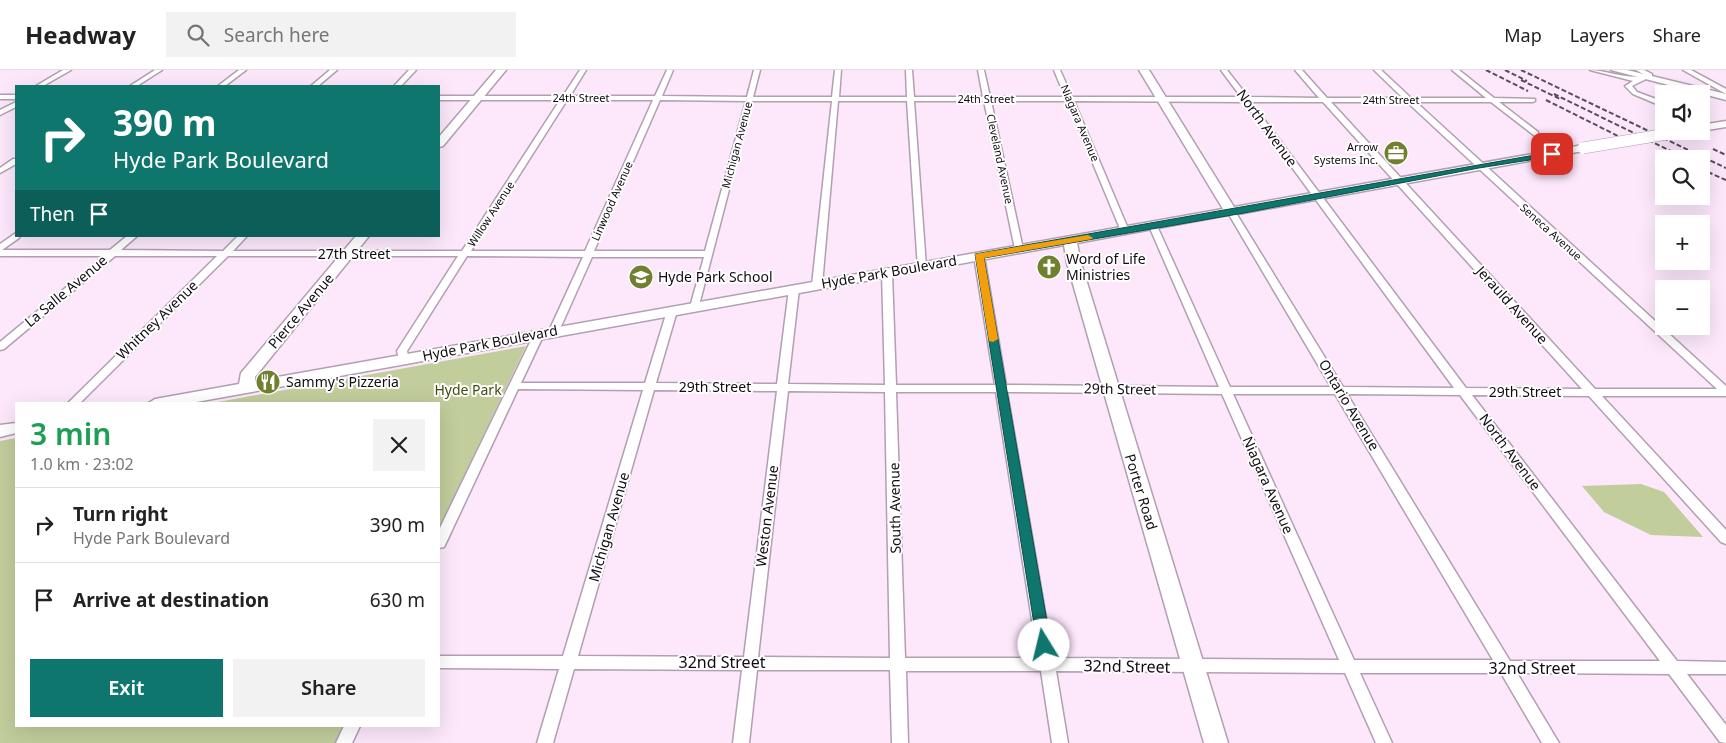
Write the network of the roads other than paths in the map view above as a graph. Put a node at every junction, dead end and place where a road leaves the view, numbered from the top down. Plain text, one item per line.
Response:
1 (68, 70) edge
2 (76, 70) edge
3 (159, 70) edge
4 (243, 70) edge
5 (334, 70) edge
6 (413, 70) edge
7 (501, 70) edge
8 (584, 70) edge
9 (670, 70) edge
10 (757, 70) edge
11 (838, 70) edge
12 (909, 70) edge
13 (981, 70) edge
14 (1057, 70) edge
15 (1144, 70) edge
16 (1224, 70) edge
17 (1298, 70) edge
18 (1377, 70) edge
19 (1455, 70) edge
20 (1593, 70) edge
21 (1616, 70) edge
22 (1686, 70) edge
23 (1641, 76) edge
24 (41, 85) edge
25 (49, 85) edge
26 (135, 85) edge
27 (222, 85) edge
28 (315, 85) edge
29 (398, 85) edge
30 (1726, 92) edge
31 (0, 97) edge
32 (1726, 97) edge
33 (15, 98) edge
34 (440, 98) edge
35 (477, 98) junction
36 (565, 98) junction
37 (15, 99) edge
38 (657, 99) junction
39 (749, 99) junction
40 (835, 99) junction
41 (911, 99) junction
42 (987, 99) junction
43 (1070, 99) junction
44 (1162, 100) junction
45 (1246, 100) junction
46 (1325, 100) junction
47 (1409, 100) junction
48 (1493, 100) junction
49 (1533, 100) dead end
50 (1655, 101) edge
51 (15, 105) edge
52 (0, 108) edge
53 (0, 114) edge
54 (1726, 124) edge
55 (1710, 127) edge
56 (1535, 134) dead end
57 (1655, 135) edge
58 (440, 143) edge
59 (15, 162) edge
60 (1479, 166) junction
61 (0, 171) edge
62 (1398, 181) junction
63 (1318, 197) junction
64 (1232, 213) junction
65 (1153, 226) junction
66 (1125, 231) junction
67 (15, 237) edge
68 (132, 237) edge
69 (242, 237) edge
70 (362, 237) edge
71 (1070, 241) junction
72 (0, 248) edge
73 (1019, 249) junction
74 (0, 253) edge
75 (113, 253) junction
76 (225, 254) junction
77 (348, 254) junction
78 (465, 254) junction
79 (708, 254) junction
80 (588, 255) junction
81 (979, 256) junction
82 (920, 267) junction
83 (887, 273) junction
84 (817, 285) junction
85 (794, 289) junction
86 (695, 307) junction
87 (672, 311) junction
88 (554, 331) junction
89 (539, 334) junction
90 (0, 347) edge
91 (404, 360) junction
92 (513, 386) junction
93 (649, 387) junction
94 (247, 388) junction
95 (782, 388) junction
96 (892, 388) junction
97 (1001, 389) junction
98 (1110, 389) junction
99 (1340, 390) junction
100 (1227, 391) junction
101 (1464, 391) junction
102 (1591, 392) junction
103 (1726, 392) edge
104 (74, 402) edge
105 (166, 402) edge
106 (15, 428) edge
107 (0, 431) edge
108 (1726, 539) edge
109 (440, 541) edge
110 (440, 662) edge
111 (570, 662) junction
112 (750, 662) junction
113 (898, 664) junction
114 (1047, 664) junction
115 (1193, 666) junction
116 (1350, 668) junction
117 (1506, 668) junction
118 (1674, 668) junction
119 (1726, 668) edge
120 (352, 727) edge
121 (1726, 737) edge
122 (344, 743) edge
123 (545, 743) edge
124 (741, 743) edge
125 (900, 743) edge
126 (1060, 743) edge
127 (1216, 743) edge
128 (1384, 743) edge
129 (1551, 743) edge

1 - 24 street
2 - 25 street
3 - 26 street
4 - 27 street
5 - 28 street
6 - 29 street
7 - 35 main road
8 - 36 street, Willow Avenue
9 - 38 street, Linwood Avenue
10 - 39 street, Michigan Avenue
11 - 40 street
12 - 41 street
13 - 42 street, Cleveland Avenue
14 - 43 street, Niagara Avenue
15 - 44 main road, Ontario Avenue
16 - 45 street, North Avenue
17 - 46 street, Jerauld Avenue
18 - 47 street, Seneca Avenue
19 - 48 street
20 - 23 street
21 - 23 main road
22 - 30 street
23 - 32 main road
23 - 50 street
31 - 33 street
34 - 35 street, 24th Street
35 - 36 street, 24th Street
35 - 58 main road
36 - 38 street, 24th Street
36 - 78 street, Willow Avenue
37 - 52 street
38 - 39 street, 24th Street
38 - 80 street, Linwood Avenue
39 - 40 street, 24th Street
39 - 79 street, Michigan Avenue
40 - 41 street, 24th Street
40 - 84 street
41 - 42 street, 24th Street
41 - 82 street
42 - 43 street, 24th Street
42 - 73 street, Cleveland Avenue
43 - 44 street, 24th Street
43 - 66 street, Niagara Avenue
44 - 45 street, 24th Street
44 - 64 main road, Ontario Avenue
45 - 46 street, 24th Street
45 - 63 street, North Avenue
46 - 47 street, 24th Street
46 - 62 street, Jerauld Avenue
47 - 48 street, 24th Street
47 - 60 street, Seneca Avenue
48 - 49 street, 24th Street
48 - 56 street
51 - 53 street
54 - 55 main road
57 - 60 main road, Hyde Park Boulevard, bridge
59 - 61 street
60 - 62 main road, Hyde Park Boulevard
60 - 103 street, Seneca Avenue
62 - 63 main road, Hyde Park Boulevard
62 - 102 street, Jerauld Avenue
63 - 64 main road, Hyde Park Boulevard
63 - 101 street, North Avenue
64 - 65 main road, Hyde Park Boulevard
64 - 99 street, Ontario Avenue
65 - 66 main road, Hyde Park Boulevard
65 - 100 street, Niagara Avenue
66 - 71 main road, Hyde Park Boulevard
67 - 72 street
68 - 75 street, La Salle Avenue
69 - 76 street, Whitney Avenue
70 - 77 main road, Pierce Avenue
71 - 73 main road, Hyde Park Boulevard
71 - 98 main road, Porter Road
73 - 81 main road, Hyde Park Boulevard
74 - 75 street, 27th Street
75 - 76 street, 27th Street
75 - 90 street, La Salle Avenue
76 - 77 street, 27th Street
76 - 104 street, Whitney Avenue
77 - 78 street, 27th Street
77 - 94 main road, Pierce Avenue
78 - 80 street, 27th Street
78 - 91 street, Willow Avenue
79 - 80 street, 27th Street
79 - 86 street, Michigan Avenue
80 - 88 street, Linwood Avenue
81 - 82 main road, Hyde Park Boulevard
81 - 97 street
82 - 83 main road, Hyde Park Boulevard
83 - 84 main road, Hyde Park Boulevard
83 - 96 street, South Avenue
84 - 85 main road, Hyde Park Boulevard
85 - 86 main road, Hyde Park Boulevard
85 - 95 street, Weston Avenue
86 - 87 main road, Hyde Park Boulevard
87 - 88 main road, Hyde Park Boulevard
87 - 93 street, Michigan Avenue
88 - 89 main road, Hyde Park Boulevard
89 - 91 main road, Hyde Park Boulevard
89 - 92 street
91 - 94 main road, Hyde Park Boulevard
92 - 93 street, 29th Street
92 - 109 street
93 - 95 street, 29th Street
93 - 111 street, Michigan Avenue
94 - 105 main road, Hyde Park Boulevard
95 - 96 street, 29th Street
95 - 112 street, Weston Avenue
96 - 97 street, 29th Street
96 - 113 street, South Avenue
97 - 98 street, 29th Street
97 - 114 street
98 - 100 street, 29th Street
98 - 115 main road, Porter Road
99 - 100 street, 29th Street
99 - 101 street, 29th Street
99 - 117 street, Ontario Avenue
100 - 116 street, Niagara Avenue
101 - 102 street, 29th Street
101 - 118 street, North Avenue
102 - 103 street, 29th Street
102 - 108 street, Jerauld Avenue
106 - 107 main road
110 - 111 street, 32nd Street
111 - 112 street, 32nd Street
111 - 123 street, Michigan Avenue
112 - 113 street, 32nd Street
112 - 124 street, Weston Avenue
113 - 114 street, 32nd Street
113 - 125 street, South Avenue
114 - 115 street, 32nd Street
114 - 126 street
115 - 116 street, 32nd Street
115 - 127 main road, Porter Road
116 - 117 street, 32nd Street
116 - 128 street, Niagara Avenue
117 - 118 street, 32nd Street
117 - 129 street, Ontario Avenue
118 - 119 street, 32nd Street
118 - 121 street, North Avenue
120 - 122 street

